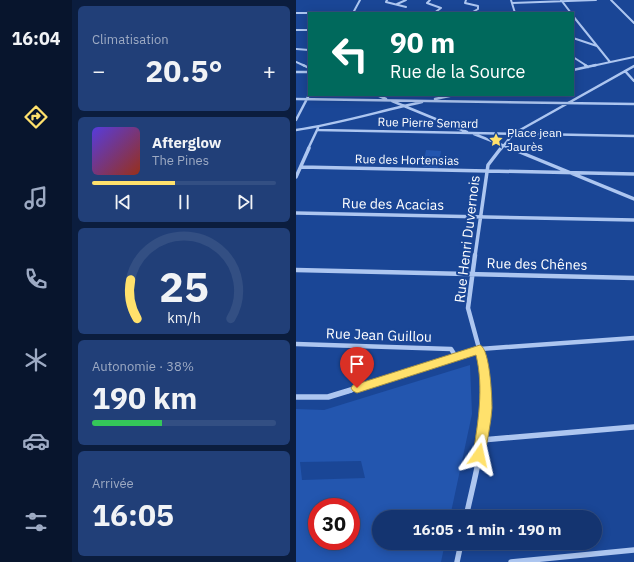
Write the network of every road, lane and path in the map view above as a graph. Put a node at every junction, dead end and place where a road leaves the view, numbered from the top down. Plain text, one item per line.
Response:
1 (360, 0) edge
2 (387, 0) edge
3 (406, 0) edge
4 (430, 0) edge
5 (466, 0) edge
6 (511, 0) edge
7 (596, 0) edge
8 (611, 0) edge
9 (561, 1) edge
10 (512, 3) junction
11 (397, 4) junction
12 (406, 7) dead end
13 (354, 12) edge
14 (435, 12) edge
15 (473, 12) edge
16 (515, 12) edge
17 (570, 12) edge
18 (296, 13) edge
19 (308, 13) edge
20 (574, 17) edge
21 (634, 23) edge
22 (296, 30) edge
23 (308, 30) edge
24 (574, 38) edge
25 (597, 46) junction
26 (296, 49) edge
27 (308, 50) edge
28 (634, 57) edge
29 (574, 58) edge
30 (296, 62) edge
31 (610, 62) junction
32 (634, 66) edge
33 (589, 67) junction
34 (308, 68) edge
35 (574, 70) edge
36 (625, 71) junction
37 (296, 72) edge
38 (308, 72) edge
39 (634, 81) edge
40 (308, 96) edge
41 (380, 96) edge
42 (450, 96) edge
43 (441, 98) junction
44 (296, 99) edge
45 (307, 99) junction
46 (388, 99) junction
47 (427, 101) junction
48 (456, 101) junction
49 (569, 103) junction
50 (634, 104) edge
51 (405, 106) junction
52 (296, 120) edge
53 (318, 129) junction
54 (296, 130) edge
55 (470, 133) junction
56 (513, 134) junction
57 (634, 136) edge
58 (502, 146) junction
59 (303, 161) junction
60 (296, 162) edge
61 (301, 167) junction
62 (487, 171) junction
63 (568, 173) junction
64 (634, 174) edge
65 (296, 177) edge
66 (634, 199) edge
67 (296, 213) edge
68 (480, 217) junction
69 (634, 220) edge
70 (296, 270) edge
71 (472, 274) junction
72 (634, 278) edge
73 (634, 338) edge
74 (296, 344) edge
75 (480, 350) junction
76 (456, 357) junction
77 (296, 397) edge
78 (634, 427) edge
79 (482, 440) junction
80 (467, 510) edge
81 (460, 550) edge
82 (634, 550) edge
83 (457, 562) edge
84 (511, 562) edge

1 - 13 street
2 - 11 street
3 - 11 street
4 - 14 street
5 - 15 street
6 - 10 street
7 - 9 street
8 - 21 street
9 - 10 street
9 - 17 street
10 - 16 street
11 - 12 street
18 - 19 street
20 - 25 street
22 - 23 street
24 - 25 street
25 - 31 street
26 - 27 street
28 - 31 street
29 - 33 street
30 - 34 street
31 - 33 street
32 - 36 street, Rue Henri Duvernois
33 - 35 street
36 - 39 street
36 - 49 street, Rue Henri Duvernois
37 - 38 street
40 - 45 street
41 - 46 street
42 - 43 street
43 - 47 street
43 - 48 street
44 - 45 street
45 - 46 street
45 - 52 street
46 - 47 street
46 - 51 street
47 - 48 street
47 - 51 street
48 - 49 street
49 - 50 street
49 - 56 street, Rue Henri Duvernois
51 - 53 street
51 - 55 street
53 - 54 street
53 - 55 street, Rue Pierre Semard
53 - 59 street
55 - 56 street, Rue Pierre Semard
55 - 58 street
56 - 57 street, Rue Pierre Semard
56 - 58 street, Rue Henri Duvernois
58 - 62 street, Rue Henri Duvernois
58 - 63 street
59 - 60 street
59 - 61 street
61 - 62 street, Rue des Hortensias
61 - 65 street
62 - 63 street, Rue des Hortensias
62 - 68 street, Rue Henri Duvernois
63 - 64 street, Rue des Hortensias
63 - 66 street
67 - 68 street, Rue des Acacias
68 - 69 street, Rue des Acacias
68 - 71 street, Rue Henri Duvernois
70 - 71 street, Rue des Chênes
71 - 72 street, Rue des Chênes
71 - 75 street, Rue Henri Duvernois
73 - 75 street
74 - 76 street, Rue Jean Guillou
75 - 76 street
75 - 79 street, Rue Henri Duvernois
76 - 77 street
78 - 79 street
79 - 80 street, Rue Henri Duvernois
81 - 83 street
82 - 84 street

